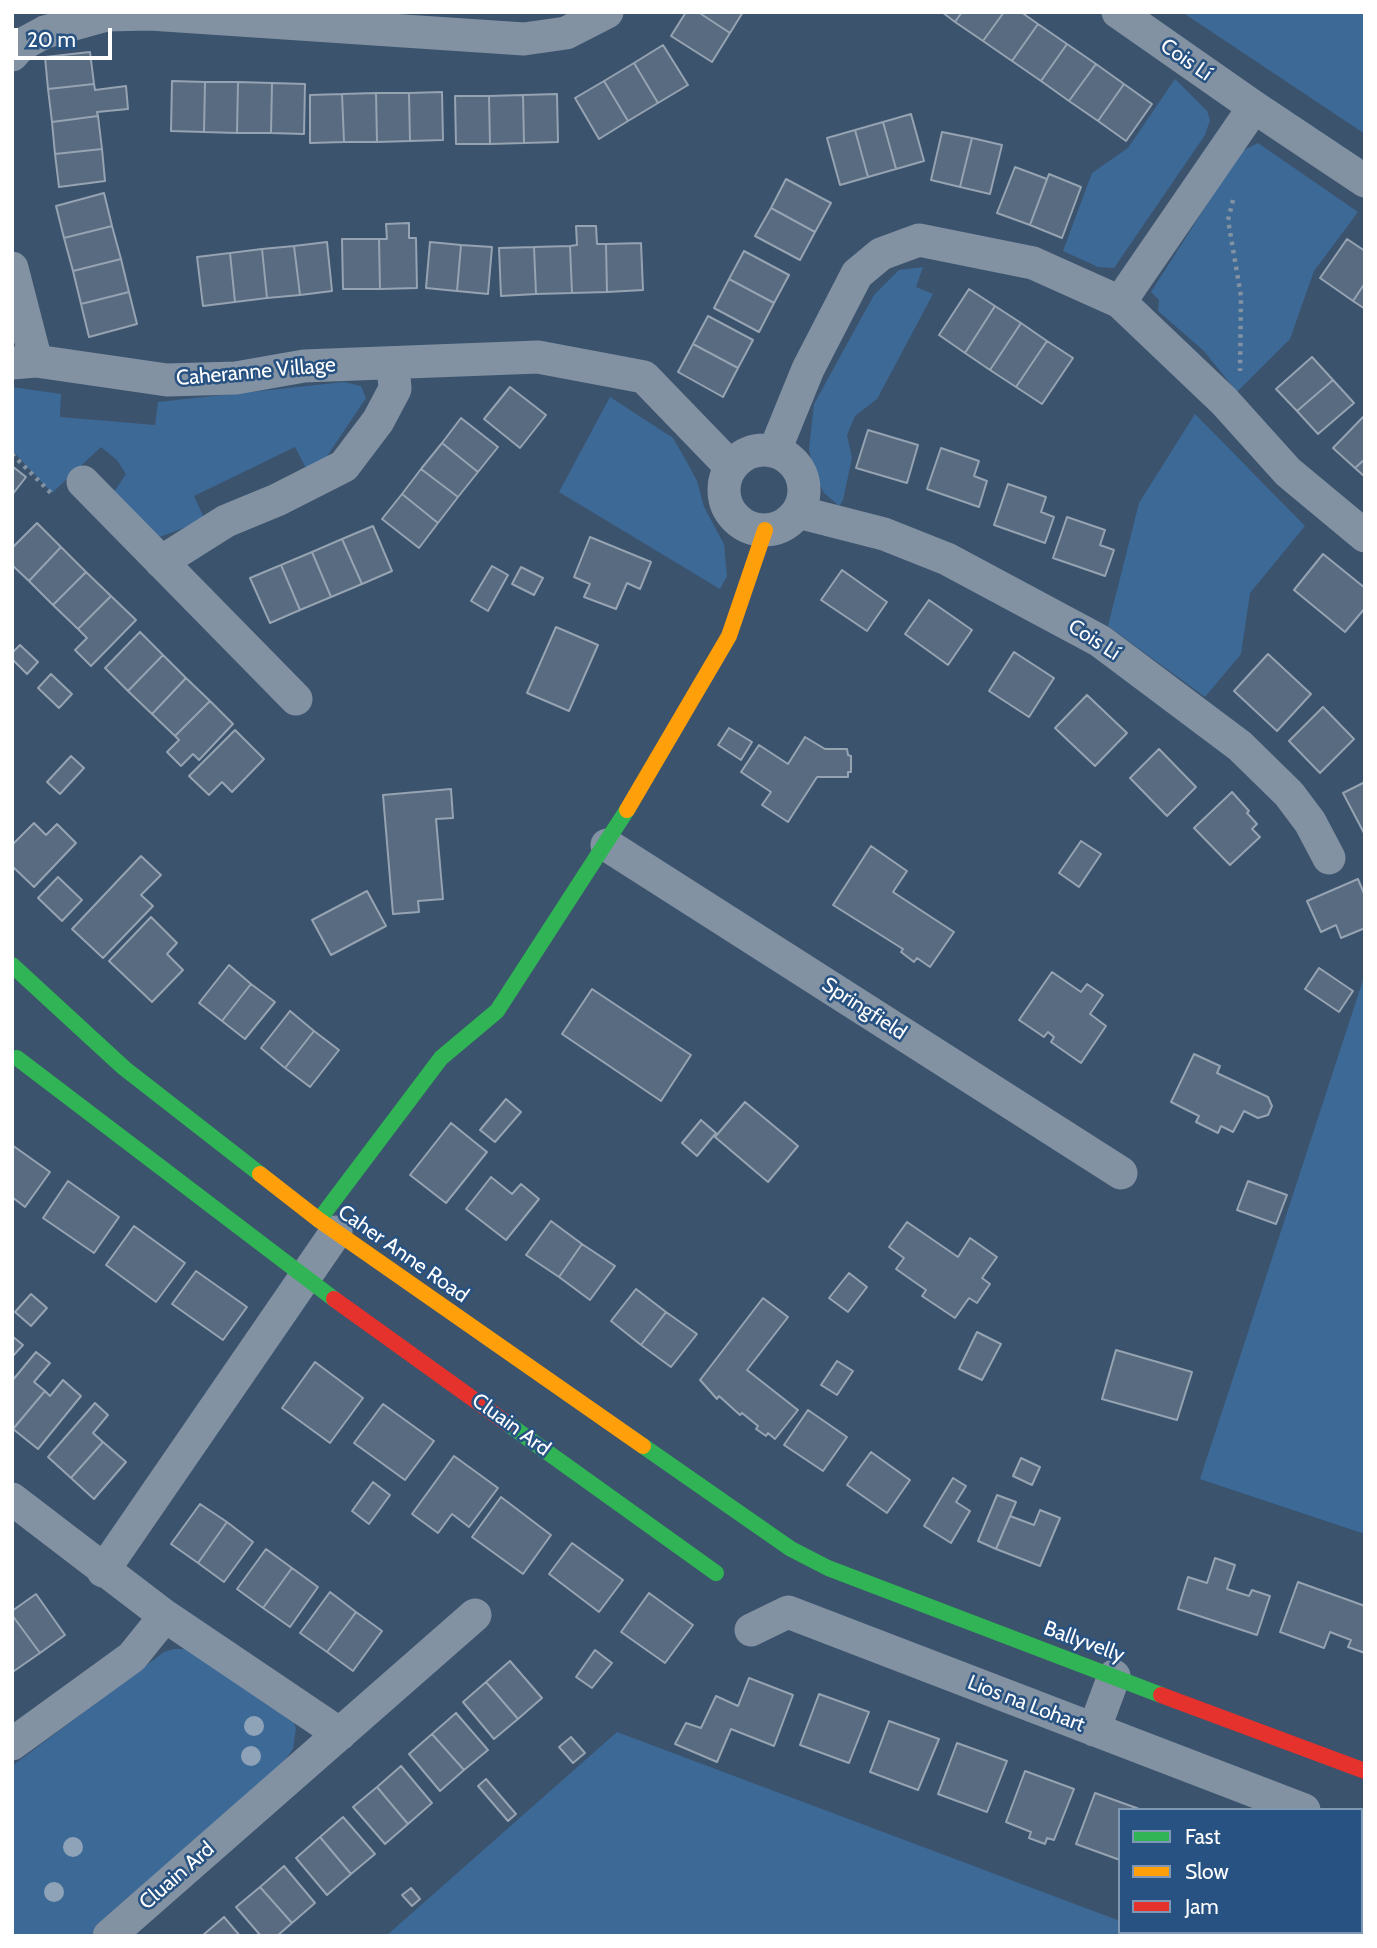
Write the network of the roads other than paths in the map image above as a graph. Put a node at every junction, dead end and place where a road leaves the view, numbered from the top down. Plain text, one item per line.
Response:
1 (607, 12) edge
2 (1118, 12) edge
3 (46, 22) edge
4 (12, 55) edge
5 (1254, 107) junction
6 (1365, 181) edge
7 (12, 268) edge
8 (1120, 302) junction
9 (24, 362) edge
10 (393, 365) junction
11 (775, 450) junction
12 (730, 466) junction
13 (69, 490) road end
14 (798, 512) junction
15 (765, 530) junction
16 (1365, 536) edge
17 (162, 562) junction
18 (296, 699) dead end
19 (607, 845) junction
20 (1329, 858) dead end
21 (12, 965) edge
22 (17, 1058) dead end
23 (1121, 1173) dead end
24 (327, 1226) junction
25 (305, 1278) junction
26 (12, 1499) edge
27 (791, 1549) joint
28 (103, 1571) junction
29 (716, 1573) dead end
30 (475, 1615) dead end
31 (165, 1616) junction
32 (751, 1630) dead end
33 (1114, 1676) junction
34 (1094, 1730) junction
35 (340, 1734) junction
36 (12, 1744) edge
37 (1365, 1771) edge
38 (1299, 1808) edge
39 (108, 1936) edge

1 - 3 street
2 - 5 street, Cois Lí
3 - 4 street
5 - 6 street, Cois Lí
5 - 8 street
7 - 9 street, Caheranne Village
8 - 11 street
8 - 16 street
9 - 10 street, Caheranne Village
10 - 12 street, Caheranne Village
10 - 17 street
11 - 12 street
11 - 14 street
12 - 15 street
13 - 17 street
14 - 15 street
14 - 20 street, Cois Lí
15 - 19 street
17 - 18 street
19 - 23 street, Springfield
19 - 24 street
21 - 24 street, Caher Anne Road
22 - 25 street, Cluain Ard
24 - 25 street
24 - 27 street, Caher Anne Road
25 - 28 street
25 - 29 street, Cluain Ard
26 - 28 street
27 - 33 street, Ballyvelly
28 - 31 street
30 - 35 street, Cluain Ard
31 - 35 street
31 - 36 street
32 - 34 street, Lios na Lohart
33 - 34 street
33 - 37 street, Ballyvelly
34 - 38 street, Lios na Lohart
35 - 39 street, Cluain Ard

